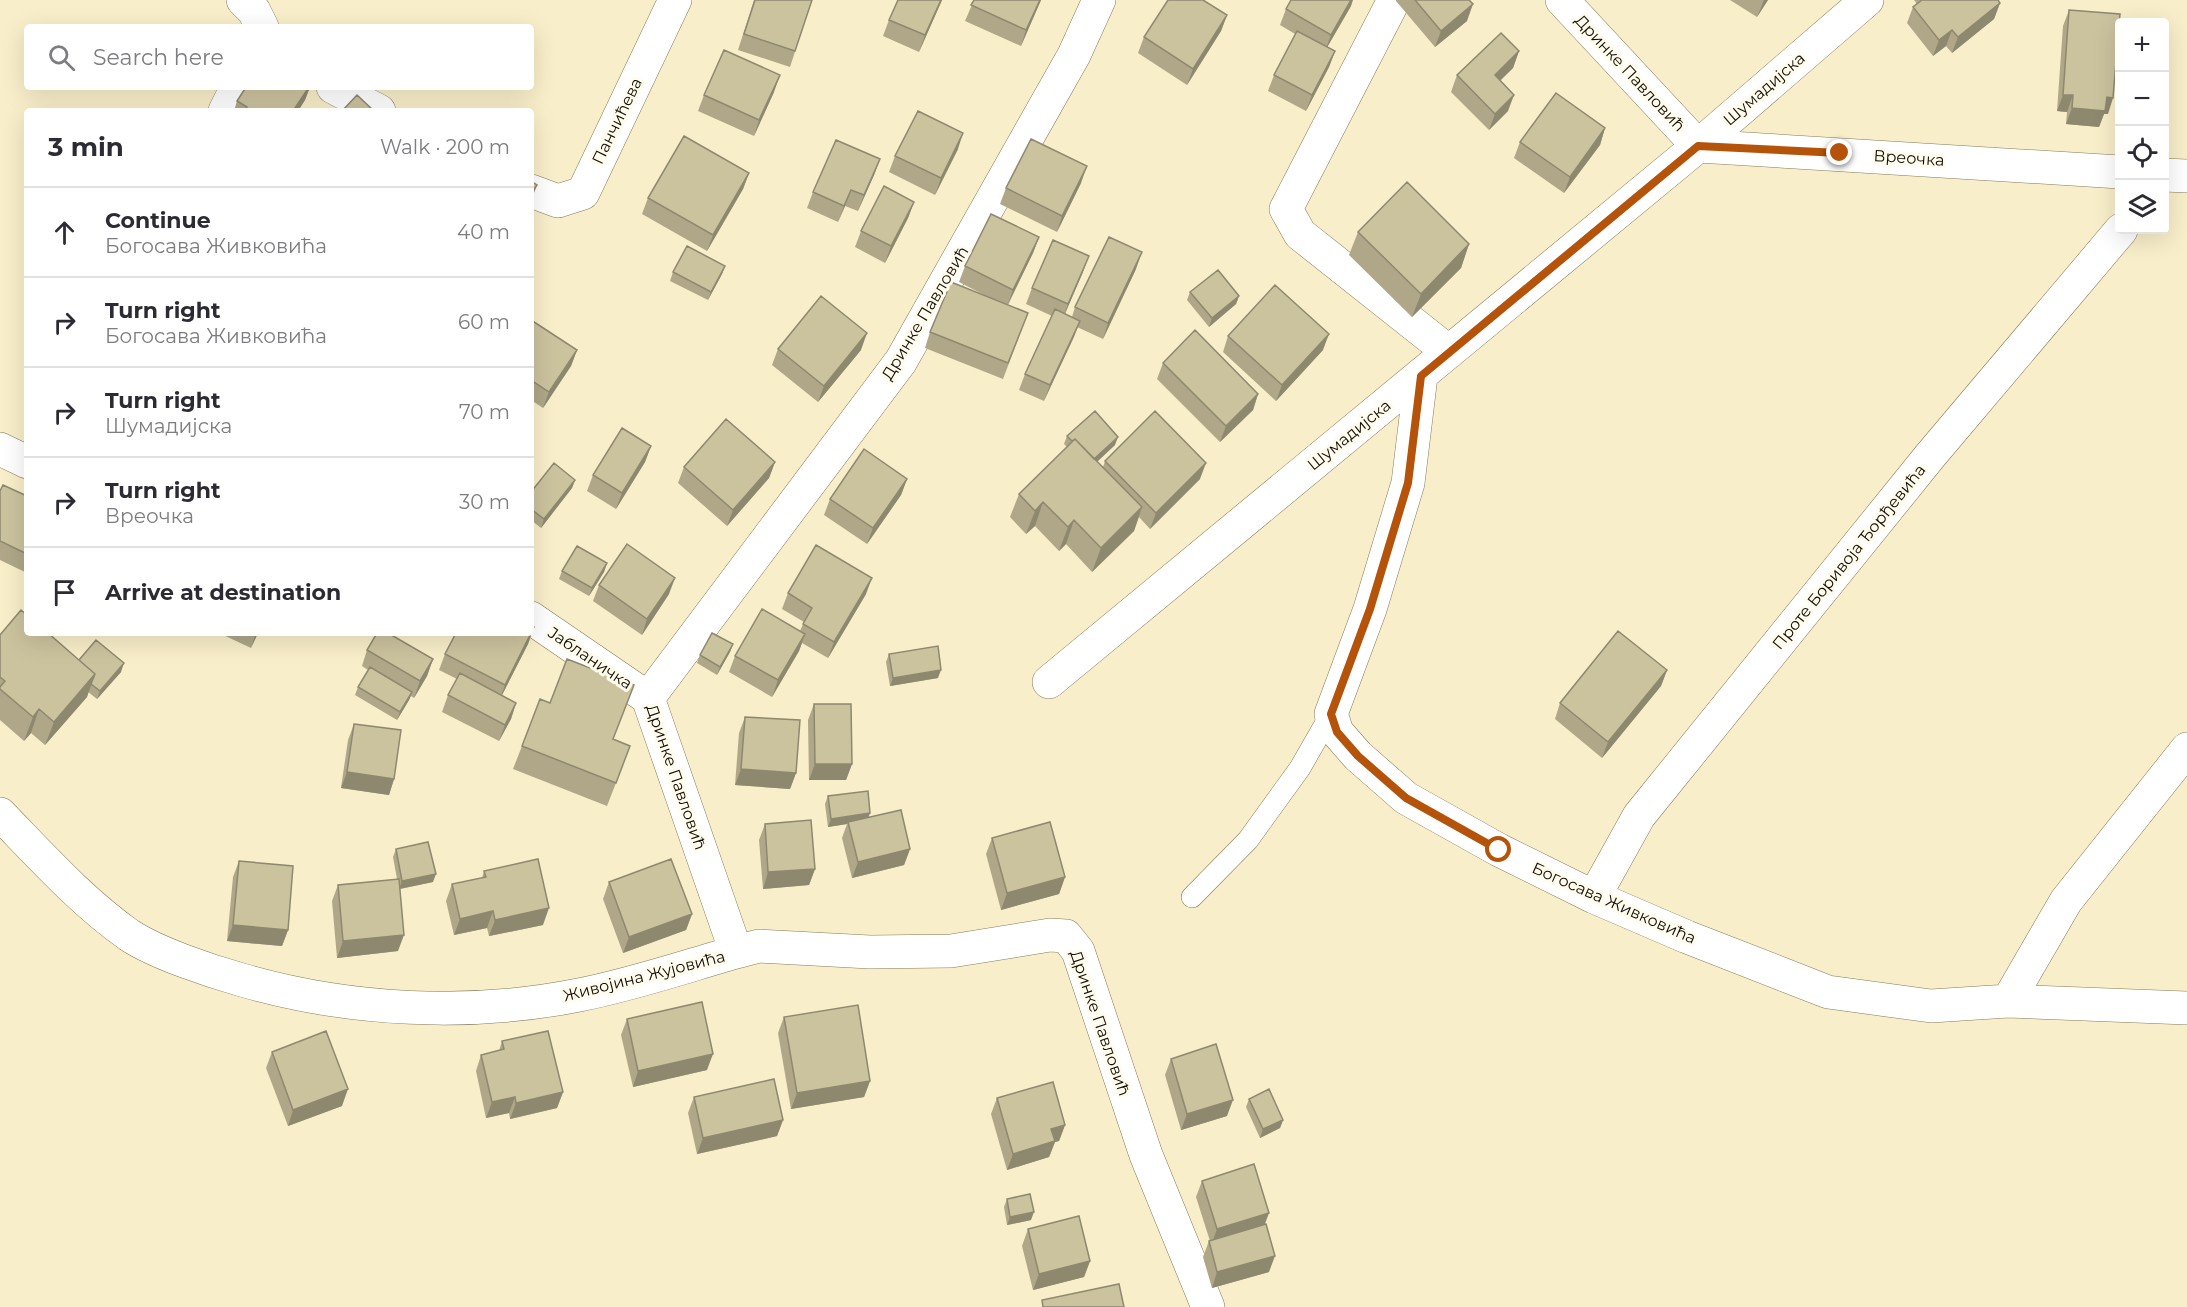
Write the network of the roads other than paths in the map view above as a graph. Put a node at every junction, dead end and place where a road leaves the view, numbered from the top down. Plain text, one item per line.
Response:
1 (243, 0) edge
2 (675, 0) edge
3 (1099, 0) edge
4 (1394, 0) edge
5 (1562, 0) edge
6 (1867, 0) edge
7 (260, 24) edge
8 (236, 90) edge
9 (339, 90) edge
10 (226, 108) edge
11 (373, 108) edge
12 (1698, 146) junction
13 (2115, 172) edge
14 (2169, 175) edge
15 (2187, 176) edge
16 (534, 191) edge
17 (2118, 234) edge
18 (1449, 352) junction
19 (1421, 376) junction
20 (0, 449) edge
21 (24, 461) edge
22 (534, 620) edge
23 (1049, 682) dead end
24 (648, 698) junction
25 (1331, 714) junction
26 (2187, 749) edge
27 (0, 814) edge
28 (1192, 897) dead end
29 (1594, 897) junction
30 (736, 952) junction
31 (2008, 1001) junction
32 (2187, 1008) edge
33 (1208, 1307) edge

1 - 7 street
2 - 16 street, Панчићева
3 - 24 street, Дринке Павловић
4 - 18 street
5 - 12 street, Дринке Павловић
6 - 12 street, Шумадијска
8 - 10 street
9 - 11 street
12 - 13 street, Вреочка
12 - 18 street, Шумадијска
14 - 15 street
17 - 29 street, Проте Боривоја Ђорђевића
18 - 19 street, Шумадијска
19 - 23 street, Шумадијска
19 - 25 street
20 - 21 street
22 - 24 street, Јабланичка
24 - 30 street, Дринке Павловић
25 - 28 lane
25 - 29 street, Богосава Живковића
26 - 31 street
27 - 30 street, Живојина Жујовића
29 - 31 street, Богосава Живковића
30 - 33 street, Дринке Павловић
31 - 32 street, Богосава Живковића

